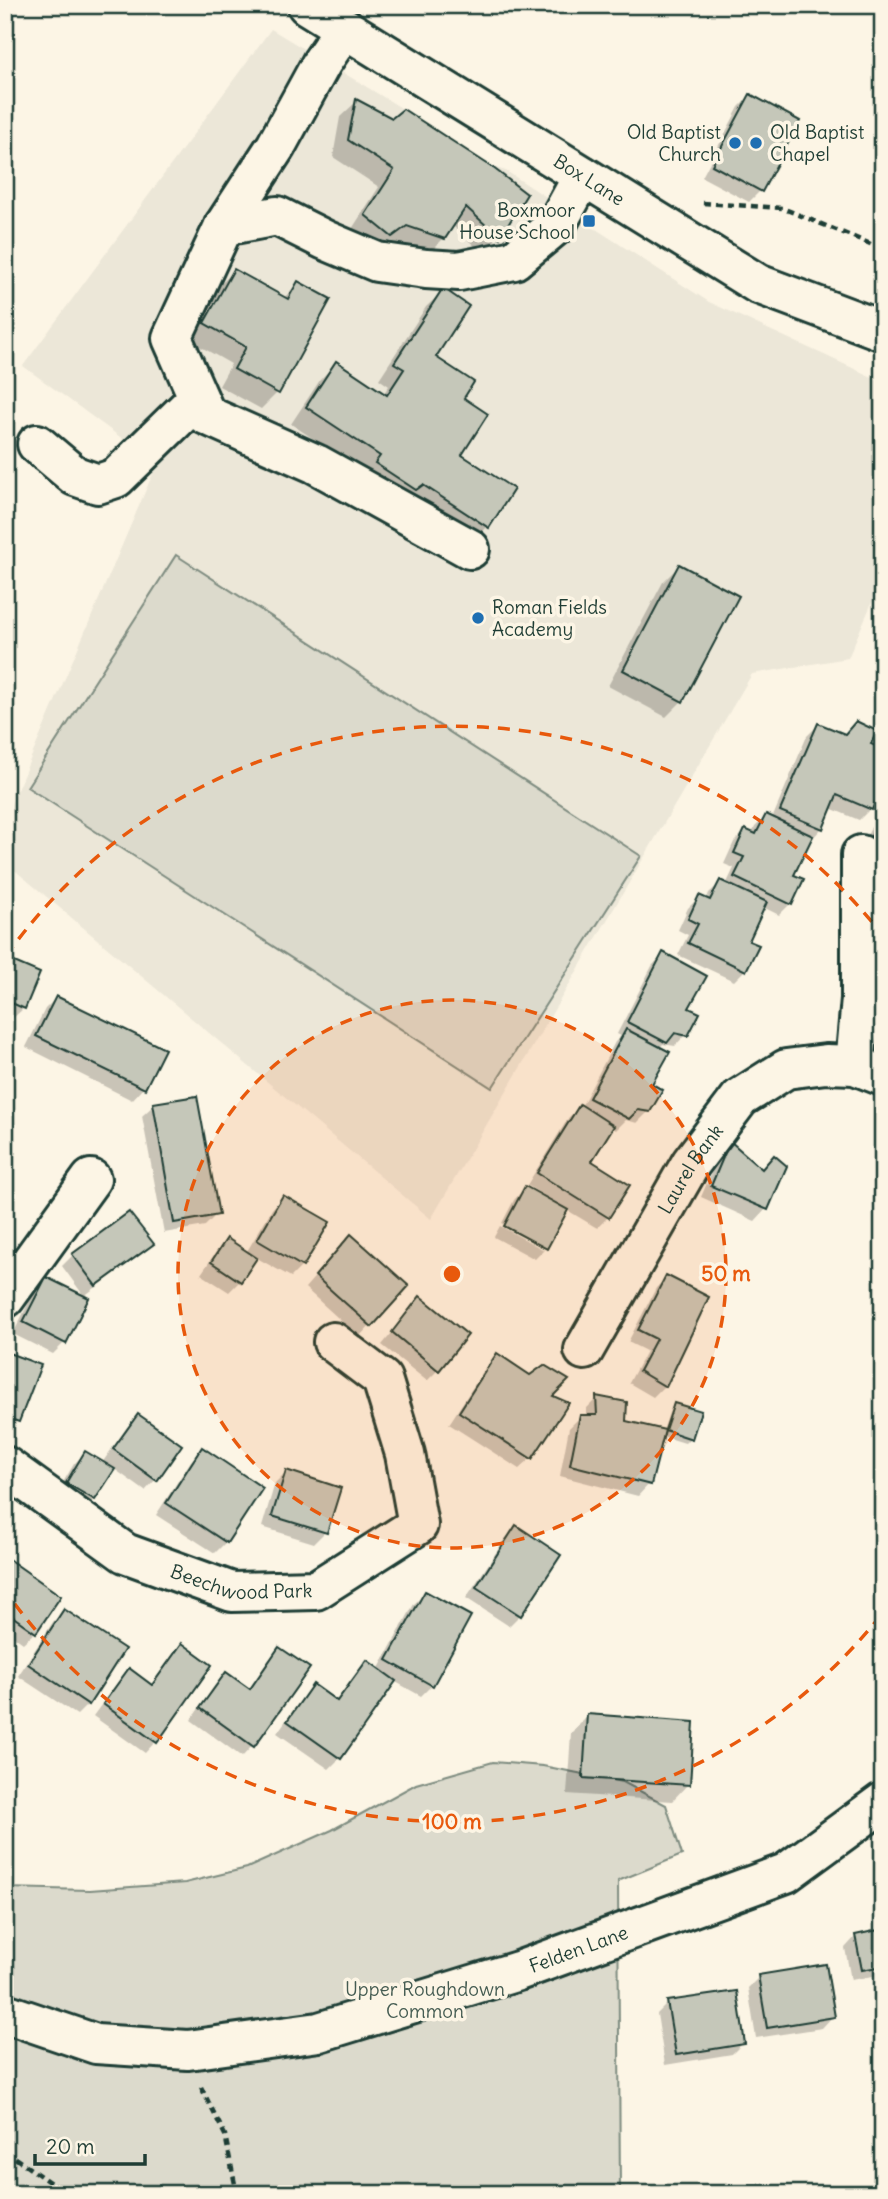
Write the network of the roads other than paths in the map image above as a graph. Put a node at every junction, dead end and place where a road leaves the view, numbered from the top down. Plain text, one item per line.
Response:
1 (307, 5) edge
2 (345, 28) junction
3 (583, 176) junction
4 (224, 226) junction
5 (883, 331) edge
6 (198, 398) junction
7 (37, 444) dead end
8 (470, 549) dead end
9 (861, 855) dead end
10 (869, 1071) edge
11 (92, 1179) dead end
12 (5, 1298) edge
13 (333, 1342) dead end
14 (584, 1350) dead end
15 (5, 1466) edge
16 (883, 1802) edge
17 (5, 2013) edge

1 - 2 street, Box Lane
2 - 3 street, Box Lane
2 - 4 street
3 - 4 street
3 - 5 street, Box Lane
4 - 6 street
6 - 7 street
6 - 8 street
9 - 10 street, Laurel Bank
10 - 14 street, Laurel Bank
11 - 12 street
13 - 15 street, Beechwood Park
16 - 17 street, Felden Lane

